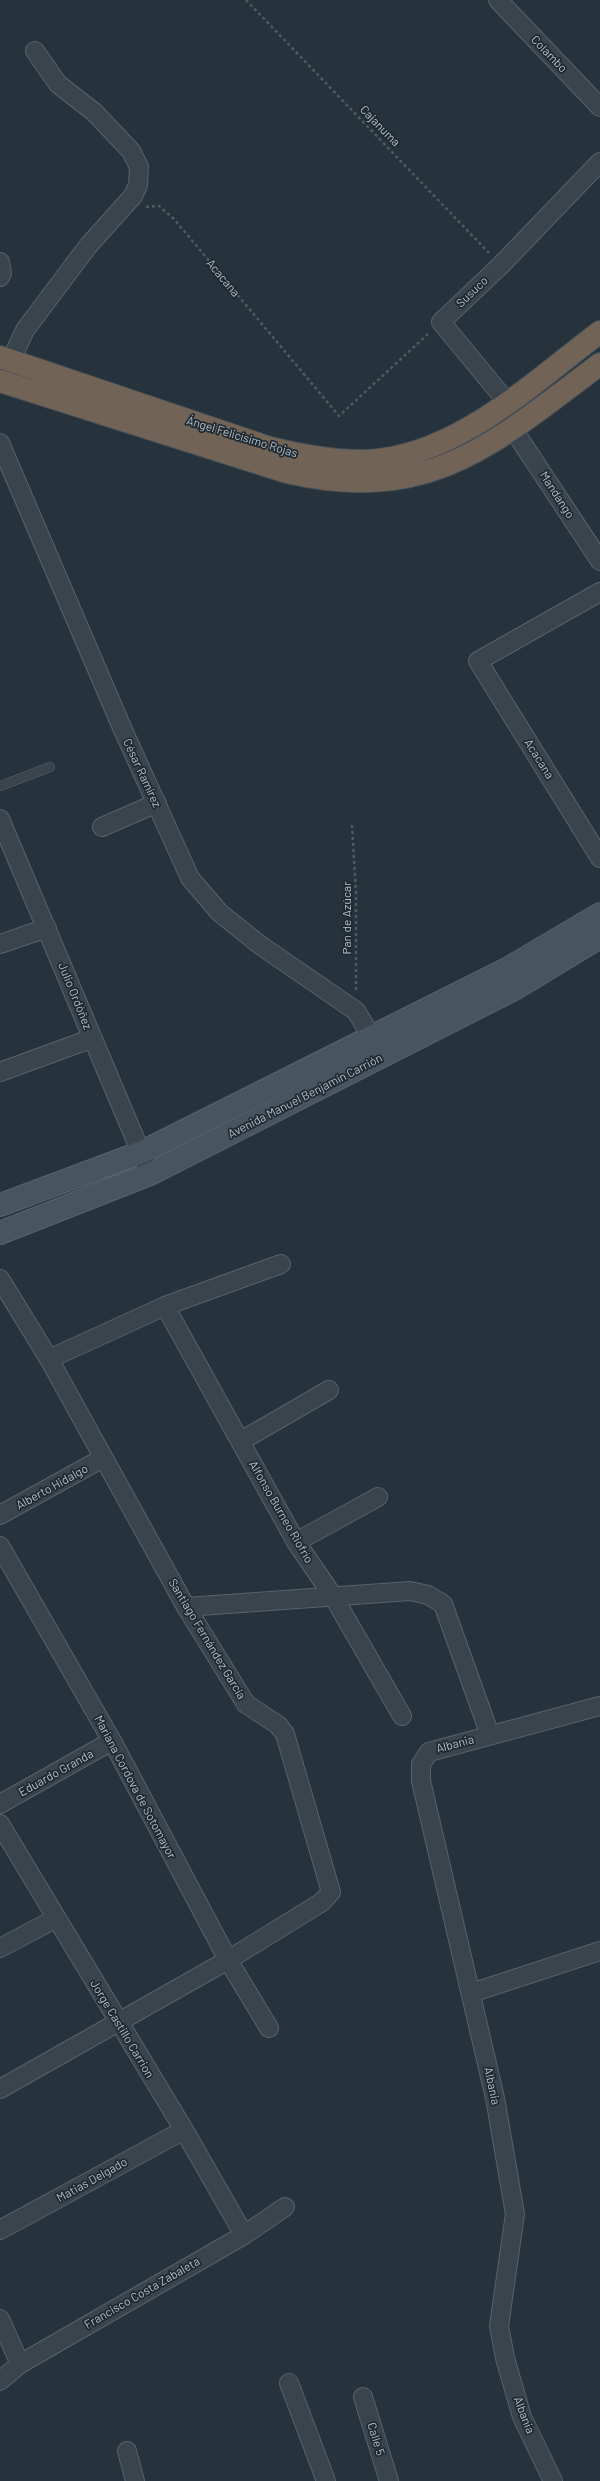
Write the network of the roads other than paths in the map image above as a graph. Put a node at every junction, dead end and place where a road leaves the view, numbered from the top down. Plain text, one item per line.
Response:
1 (498, 0) edge
2 (35, 51) dead end
3 (600, 107) edge
4 (600, 162) edge
5 (0, 262) edge
6 (0, 277) edge
7 (600, 332) edge
8 (6, 358) edge
9 (600, 364) edge
10 (0, 381) edge
11 (507, 402) junction
12 (513, 429) junction
13 (0, 443) edge
14 (600, 561) edge
15 (600, 592) edge
16 (50, 767) dead end
17 (0, 786) edge
18 (157, 803) junction
19 (0, 819) edge
20 (102, 827) dead end
21 (600, 858) edge
22 (600, 914) edge
23 (47, 928) junction
24 (600, 937) edge
25 (0, 944) edge
26 (371, 1036) junction
27 (93, 1038) junction
28 (0, 1072) edge
29 (142, 1152) junction
30 (150, 1174) junction
31 (0, 1205) edge
32 (0, 1233) edge
33 (281, 1264) dead end
34 (0, 1279) edge
35 (166, 1306) junction
36 (49, 1359) junction
37 (329, 1390) dead end
38 (241, 1442) junction
39 (103, 1458) junction
40 (378, 1497) dead end
41 (0, 1515) edge
42 (296, 1542) junction
43 (0, 1546) edge
44 (333, 1596) junction
45 (186, 1607) junction
46 (600, 1706) edge
47 (402, 1716) dead end
48 (490, 1735) junction
49 (112, 1741) junction
50 (0, 1804) edge
51 (0, 1824) edge
52 (55, 1919) junction
53 (0, 1948) edge
54 (600, 1951) edge
55 (228, 1960) junction
56 (471, 1993) junction
57 (119, 2023) junction
58 (269, 2028) dead end
59 (0, 2089) edge
60 (184, 2130) junction
61 (285, 2207) dead end
62 (0, 2230) edge
63 (244, 2234) junction
64 (0, 2320) edge
65 (20, 2364) junction
66 (0, 2381) edge
67 (289, 2383) dead end
68 (363, 2397) dead end
69 (127, 2451) dead end
70 (135, 2481) edge
71 (326, 2481) edge
72 (389, 2481) edge
73 (553, 2481) edge

1 - 3 street, Colambo
2 - 8 street
4 - 11 street, Susuco
5 - 6 street
7 - 11 highway, Ángel Felicísimo Rojas
8 - 11 highway, Ángel Felicísimo Rojas
9 - 12 highway, Ángel Felicísimo Rojas
10 - 12 highway, Ángel Felicísimo Rojas
12 - 14 street, Mandango
13 - 18 street, César Ramírez
15 - 21 street, Acacana
16 - 17 lane
18 - 20 street
18 - 26 street, César Ramírez
19 - 23 street, Julio Ordóñez
22 - 26 main road, Avenida Manuel Benjamín Carrión
23 - 25 street
23 - 27 street, Julio Ordóñez
24 - 30 main road, Avenida Manuel Benjamín Carrión
26 - 29 main road, Avenida Manuel Benjamín Carrión
27 - 28 street
27 - 29 street, Julio Ordóñez
29 - 30 street, Julio Ordóñez
29 - 31 main road, Avenida Manuel Benjamín Carrión
30 - 32 main road, Avenida Manuel Benjamín Carrión
33 - 35 street
34 - 36 street, Santiago Fernández García
35 - 36 street
35 - 38 street, Alfonso Burneo Riofrío
36 - 39 street, Santiago Fernández García
37 - 38 street
38 - 42 street, Alfonso Burneo Riofrío
39 - 41 street, Alberto Hidalgo
39 - 45 street, Santiago Fernández García
40 - 42 street
42 - 44 street, Alfonso Burneo Riofrío
43 - 49 street, Mariana Cordova de Sotomayor
44 - 45 street, Albania
44 - 47 street, Alfonso Burneo Riofrío
44 - 48 street, Albania
45 - 55 street, Santiago Fernández García
46 - 48 street, Albania
48 - 56 street, Albania
49 - 50 street, Eduardo Granda
49 - 55 street, Mariana Cordova de Sotomayor
51 - 52 street, Jorge Castillo Carrion
52 - 53 street
52 - 57 street, Jorge Castillo Carrion
54 - 56 street
55 - 57 street
55 - 58 street, Mariana Cordova de Sotomayor
56 - 73 street, Albania
57 - 59 street
57 - 60 street, Jorge Castillo Carrion
60 - 62 street, Matias Delgado
60 - 63 street, Jorge Castillo Carrion
61 - 63 street, Francisco Costa Zabaleta
63 - 65 street, Francisco Costa Zabaleta
64 - 65 street
65 - 66 street, Francisco Costa Zabaleta
67 - 71 street
68 - 72 street, Calle 5
69 - 70 street

